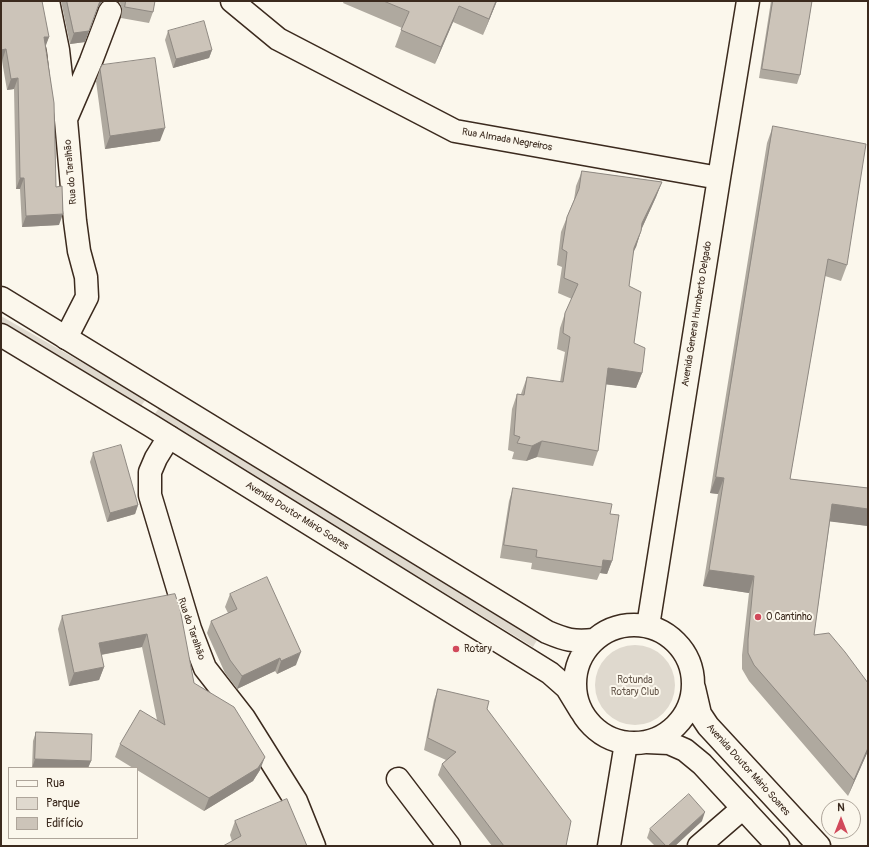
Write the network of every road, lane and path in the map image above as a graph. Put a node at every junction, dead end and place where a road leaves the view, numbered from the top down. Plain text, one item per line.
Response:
1 (48, 1) edge
2 (232, 1) edge
3 (748, 1) edge
4 (110, 11) dead end
5 (66, 120) junction
6 (719, 178) junction
7 (1, 298) edge
8 (1, 336) edge
9 (66, 338) junction
10 (168, 437) junction
11 (648, 626) junction
12 (594, 640) junction
13 (693, 685) junction
14 (581, 710) junction
15 (636, 742) junction
16 (398, 779) dead end
17 (743, 808) junction
18 (314, 846) edge
19 (449, 846) edge
20 (609, 846) edge
21 (699, 846) edge
22 (778, 846) edge
23 (818, 846) edge

1 - 5 main road, Rua do Taralhão
2 - 6 main road, Rua Almada Negreiros
3 - 6 main road, Avenida General Humberto Delgado
4 - 5 main road
5 - 9 main road, Rua do Taralhão
6 - 11 main road, Avenida General Humberto Delgado
7 - 9 main road
8 - 10 main road, Avenida Doutor Mário Soares
9 - 12 main road
10 - 14 main road, Avenida Doutor Mário Soares
10 - 18 main road, Rua do Taralhão
11 - 12 main road
11 - 13 main road
12 - 14 main road
13 - 15 main road
13 - 23 main road, Avenida Doutor Mário Soares
14 - 15 main road
15 - 17 main road
15 - 20 main road
16 - 19 main road
17 - 21 main road
17 - 22 main road

